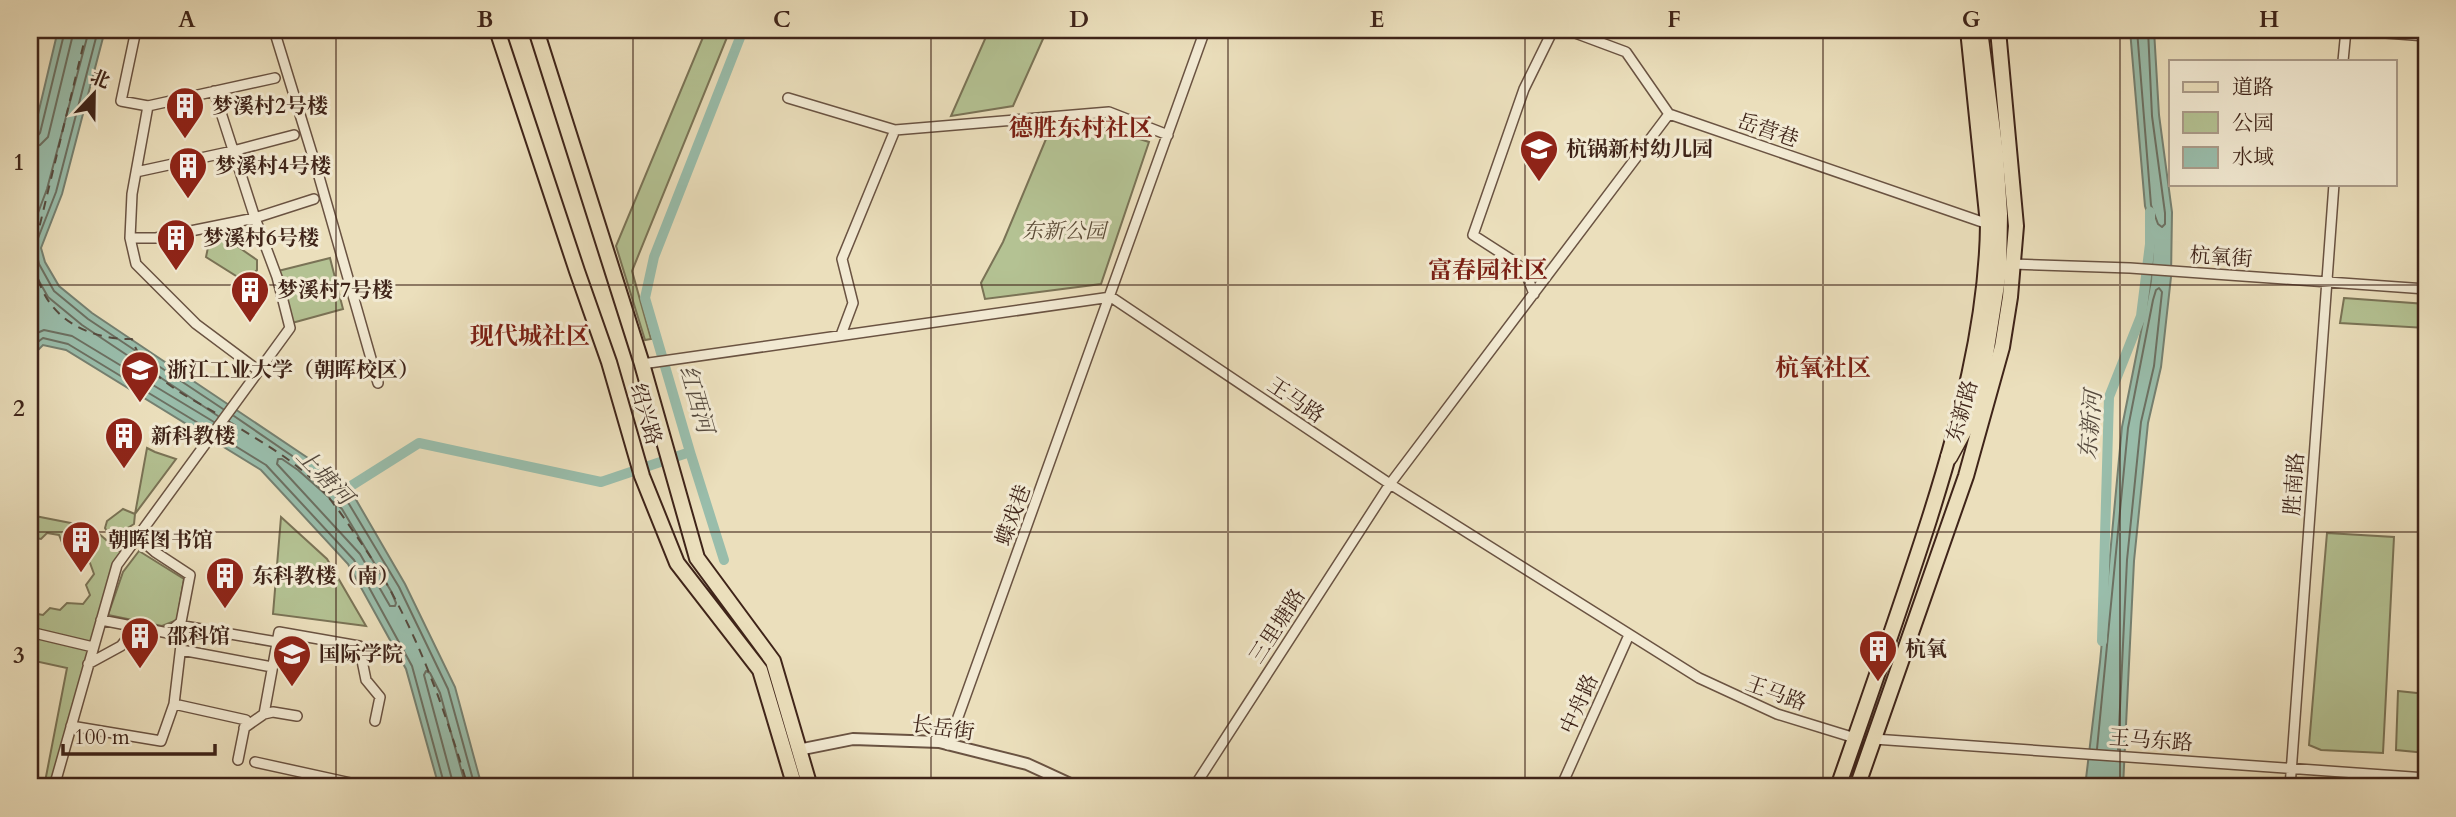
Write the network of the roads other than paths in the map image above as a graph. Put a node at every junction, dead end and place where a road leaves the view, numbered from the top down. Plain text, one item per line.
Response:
1 (136, 30) edge
2 (274, 30) edge
3 (497, 30) edge
4 (536, 30) edge
5 (1205, 30) edge
6 (1553, 30) edge
7 (1567, 30) edge
8 (1968, 30) edge
9 (1979, 30) edge
10 (1998, 30) edge
11 (2346, 30) edge
12 (2426, 36) edge
13 (2343, 60) edge
14 (275, 78) dead end
15 (214, 91) junction
16 (788, 98) dead end
17 (148, 106) junction
18 (1669, 114) junction
19 (895, 130) junction
20 (294, 135) dead end
21 (1168, 135) junction
22 (233, 151) junction
23 (136, 172) junction
24 (2334, 186) edge
25 (314, 199) dead end
26 (255, 218) junction
27 (1988, 223) junction
28 (130, 238) junction
29 (2012, 264) junction
30 (2327, 282) junction
31 (2426, 289) edge
32 (1534, 294) junction
33 (1111, 297) junction
34 (841, 335) junction
35 (649, 363) junction
36 (259, 371) junction
37 (378, 383) dead end
38 (1949, 457) junction
39 (1390, 484) junction
40 (138, 537) junction
41 (101, 620) junction
42 (176, 626) junction
43 (136, 627) junction
44 (30, 632) edge
45 (1629, 635) junction
46 (277, 642) junction
47 (93, 648) junction
48 (181, 650) junction
49 (88, 664) junction
50 (272, 667) junction
51 (174, 704) junction
52 (264, 714) junction
53 (297, 716) dead end
54 (375, 722) dead end
55 (71, 726) junction
56 (244, 728) junction
57 (1855, 738) junction
58 (1874, 739) junction
59 (948, 744) junction
60 (798, 750) junction
61 (238, 760) dead end
62 (255, 762) dead end
63 (2291, 768) junction
64 (2426, 778) edge
65 (54, 787) edge
66 (369, 787) edge
67 (795, 787) edge
68 (810, 787) edge
69 (1077, 787) edge
70 (1194, 787) edge
71 (1561, 787) edge
72 (1838, 787) edge
73 (1857, 787) edge
74 (2290, 787) edge

1 - 17 street
2 - 37 street
3 - 67 main road, 绍兴路
4 - 35 main road, 绍兴路
5 - 21 street, 蝶戏巷
6 - 32 street
7 - 18 street
8 - 27 main road, 东新路
9 - 38 highway
10 - 29 main road, 东新路
11 - 12 street
11 - 13 street
14 - 15 street
15 - 17 street
15 - 22 street
16 - 19 street
17 - 23 street
18 - 27 street, 岳营巷
18 - 32 street, 三里塘路
19 - 21 street
19 - 34 street
20 - 22 street
21 - 33 street, 蝶戏巷
22 - 23 street
22 - 26 street
23 - 28 street
24 - 30 street, 胜南路
25 - 26 street
26 - 28 street
26 - 36 street
27 - 38 main road, 东新路
28 - 36 street
29 - 30 street, 杭氧街
29 - 58 main road, 东新路
30 - 31 street, 杭氧街
30 - 63 street, 胜南路
32 - 39 street, 三里塘路
33 - 34 street
33 - 39 street, 王马路
33 - 59 street, 蝶戏巷
34 - 35 street
35 - 60 main road, 绍兴路
36 - 40 street
38 - 57 main road, 东新路
39 - 45 street, 王马路
39 - 70 street, 三里塘路
40 - 41 street
40 - 42 street
41 - 43 street
41 - 47 street
42 - 43 street
42 - 46 street
42 - 48 street
43 - 49 street
44 - 47 street
45 - 57 street, 王马路
45 - 71 street, 中舟路
46 - 50 street
46 - 54 street
47 - 49 street
48 - 50 street
48 - 51 street
49 - 55 street
50 - 52 street
51 - 55 street
51 - 56 street
52 - 53 street
52 - 56 street
55 - 65 street
56 - 61 street
57 - 72 main road, 东新路
58 - 63 street, 王马东路
58 - 73 main road, 东新路
59 - 60 street, 长岳街
59 - 69 street, 长岳街
60 - 68 main road, 绍兴路
62 - 66 street
63 - 64 street, 王马东路
63 - 74 street, 胜南路

